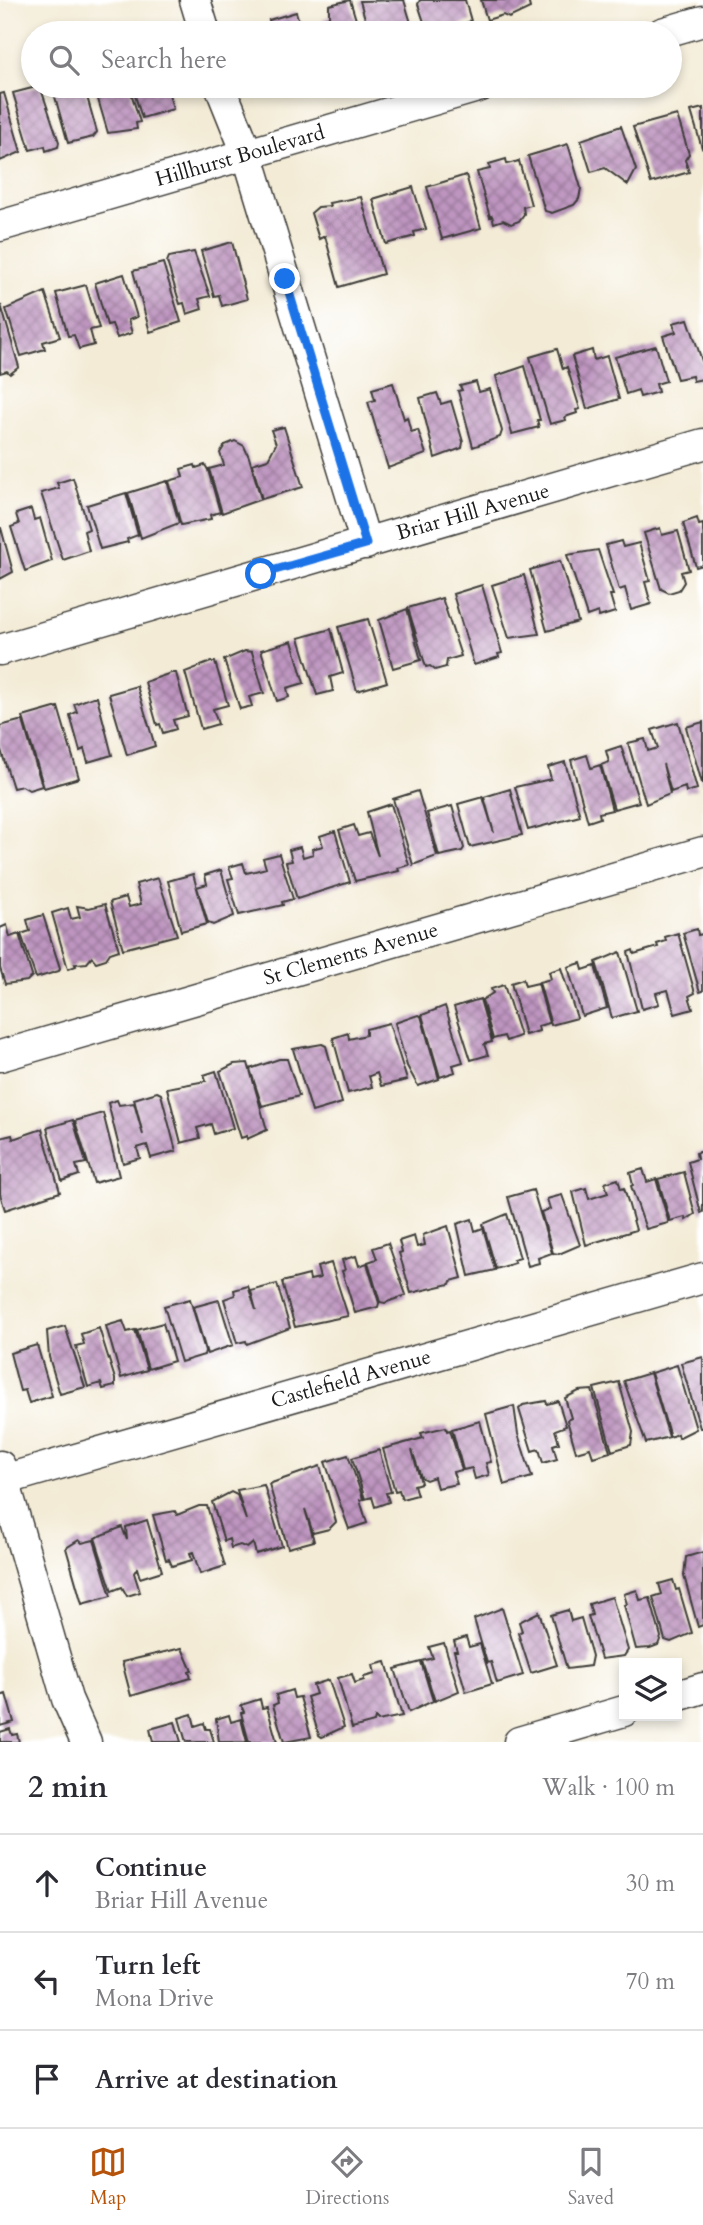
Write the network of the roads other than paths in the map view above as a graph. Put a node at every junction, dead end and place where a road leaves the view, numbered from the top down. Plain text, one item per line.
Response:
1 (195, 0) edge
2 (201, 21) edge
3 (703, 21) edge
4 (682, 27) edge
5 (225, 98) edge
6 (439, 98) edge
7 (247, 153) junction
8 (0, 226) edge
9 (703, 444) edge
10 (366, 544) junction
11 (0, 650) edge
12 (703, 852) edge
13 (0, 1056) edge
14 (703, 1278) edge
15 (1, 1475) edge
16 (703, 1688) edge
17 (682, 1694) edge
18 (619, 1713) edge
19 (532, 1740) edge
20 (86, 1742) edge

1 - 2 street
3 - 4 street
5 - 7 street
6 - 7 street, Hillhurst Boulevard
7 - 8 street, Hillhurst Boulevard
7 - 10 street
9 - 10 street, Briar Hill Avenue
10 - 11 street, Briar Hill Avenue
12 - 13 street, St Clements Avenue
14 - 15 street, Castlefield Avenue
15 - 20 street
16 - 17 street
18 - 19 street

